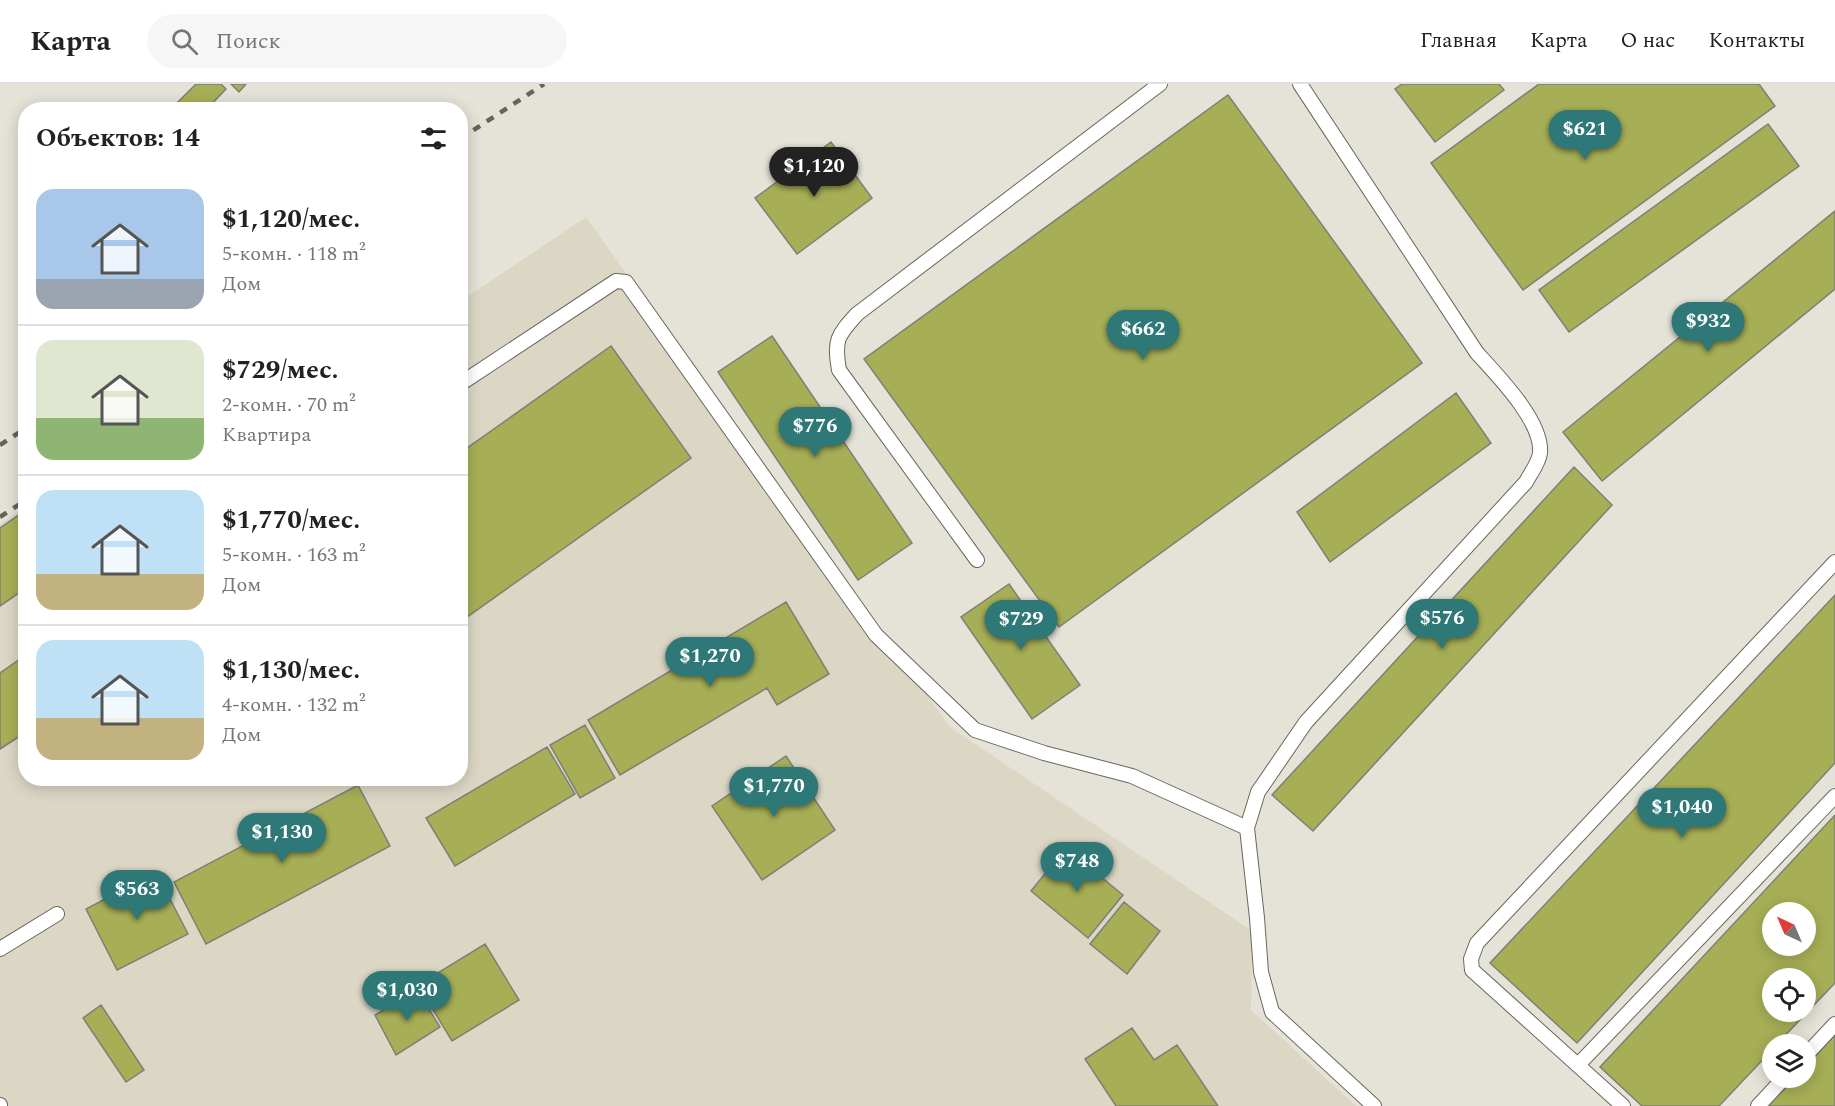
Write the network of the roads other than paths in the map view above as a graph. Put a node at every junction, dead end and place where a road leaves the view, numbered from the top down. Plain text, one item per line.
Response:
1 (1160, 84) edge
2 (1300, 84) edge
3 (468, 379) edge
4 (977, 560) dead end
5 (1835, 562) edge
6 (1835, 796) edge
7 (1247, 828) junction
8 (57, 914) dead end
9 (0, 949) edge
10 (1835, 1024) edge
11 (1816, 1044) edge
12 (1578, 1065) junction
13 (1775, 1088) edge
14 (1374, 1106) edge
15 (1623, 1106) edge
16 (1758, 1106) edge

1 - 4 lane
2 - 7 lane
3 - 7 lane
5 - 12 lane
6 - 12 lane
7 - 14 lane
8 - 9 lane
10 - 11 lane
12 - 15 lane
13 - 16 lane

